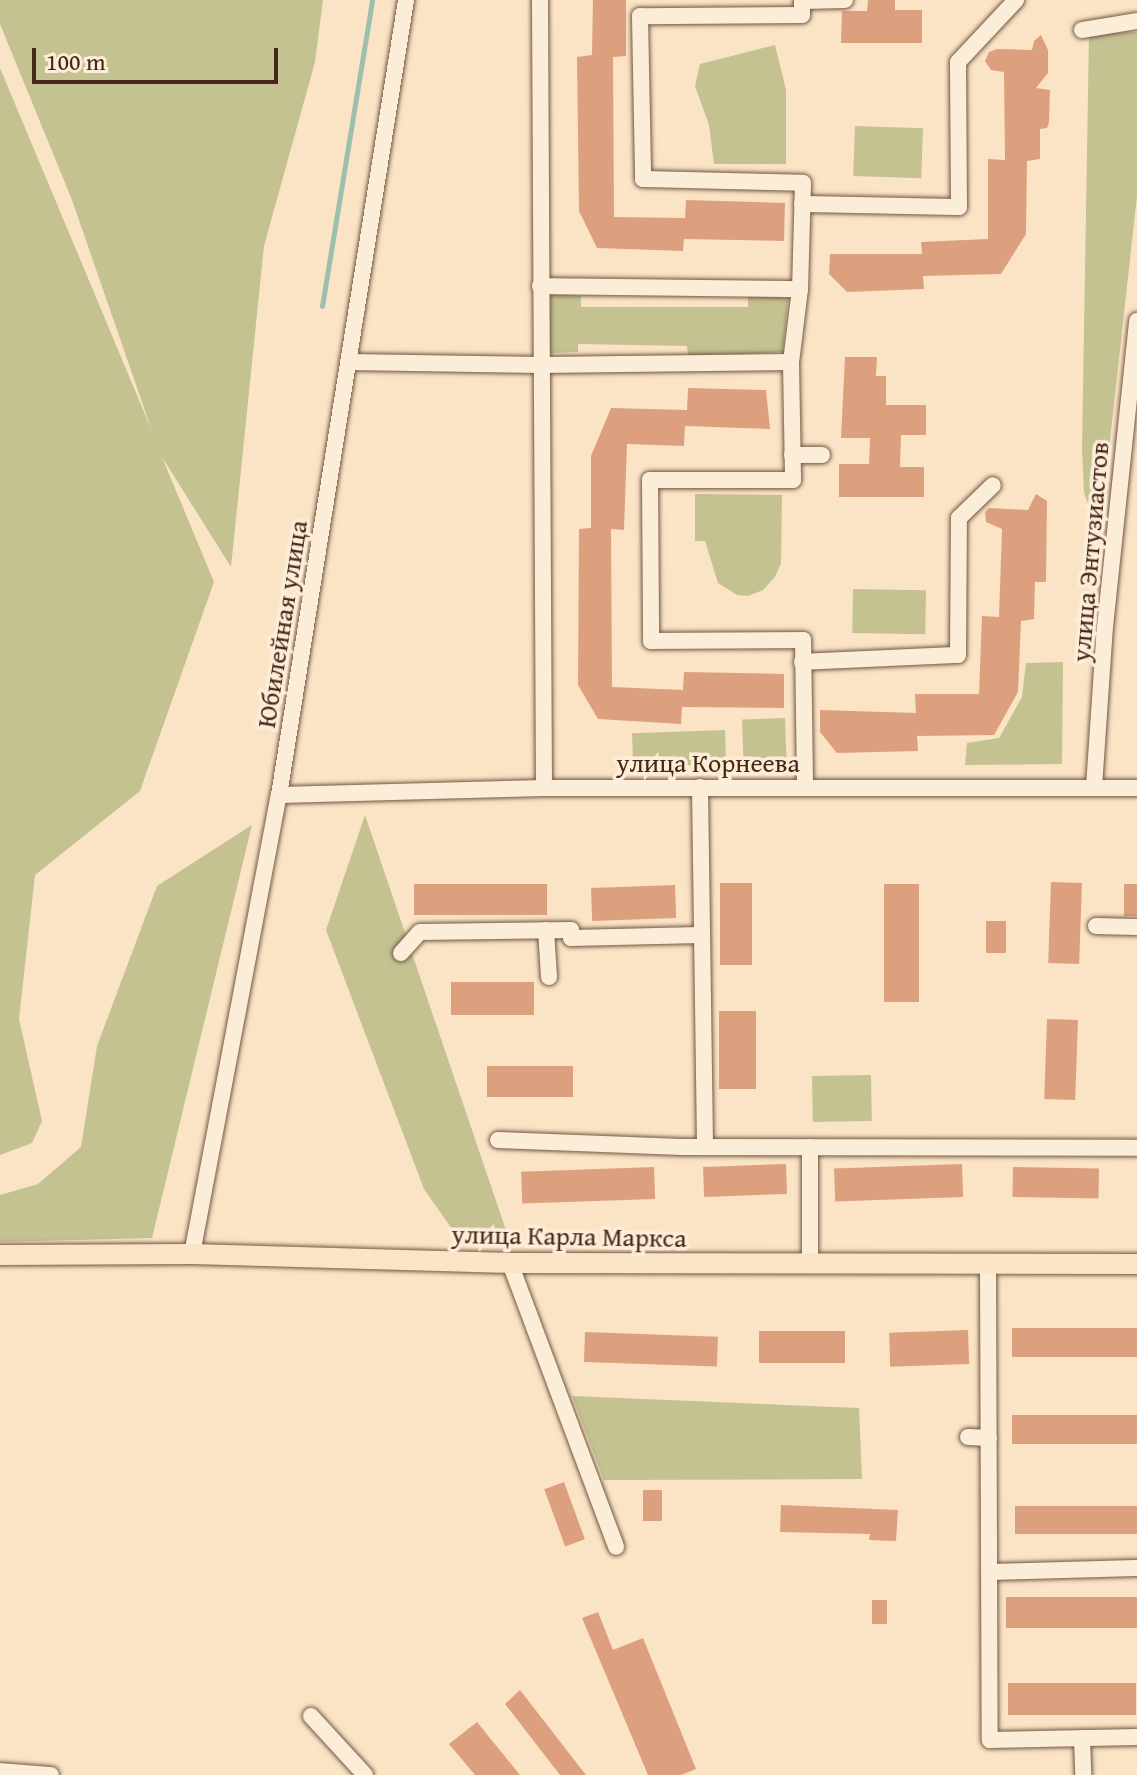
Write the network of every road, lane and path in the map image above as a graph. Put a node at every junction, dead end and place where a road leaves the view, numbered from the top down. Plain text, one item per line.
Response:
1 (406, 0) edge
2 (540, 0) edge
3 (845, 0) edge
4 (1016, 0) edge
5 (802, 1) edge
6 (1137, 21) edge
7 (1082, 30) dead end
8 (802, 204) junction
9 (540, 286) junction
10 (800, 289) junction
11 (1137, 321) edge
12 (349, 362) junction
13 (791, 362) junction
14 (540, 365) junction
15 (792, 455) junction
16 (822, 455) dead end
17 (993, 485) dead end
18 (802, 662) junction
19 (700, 787) junction
20 (805, 787) junction
21 (1094, 787) junction
22 (544, 788) junction
23 (1137, 788) edge
24 (279, 795) junction
25 (1096, 926) dead end
26 (1137, 927) edge
27 (546, 930) junction
28 (701, 935) junction
29 (401, 953) dead end
30 (549, 977) dead end
31 (498, 1140) dead end
32 (705, 1146) junction
33 (810, 1147) junction
34 (1137, 1148) edge
35 (192, 1254) junction
36 (0, 1255) edge
37 (510, 1263) junction
38 (988, 1263) junction
39 (810, 1264) junction
40 (1137, 1264) edge
41 (968, 1437) dead end
42 (989, 1438) junction
43 (616, 1547) dead end
44 (1137, 1568) edge
45 (990, 1572) junction
46 (311, 1716) dead end
47 (1137, 1737) edge
48 (1082, 1738) junction
49 (0, 1771) edge
50 (51, 1775) edge
51 (365, 1775) edge
52 (1083, 1775) edge

1 - 12 street, Юбилейная улица
2 - 9 street
3 - 5 street
4 - 8 street
5 - 8 street
6 - 7 street
8 - 10 street
9 - 10 street
9 - 14 street
10 - 13 street
11 - 21 street, улица Энтузиастов
12 - 14 street
12 - 24 street, Юбилейная улица
13 - 14 street
13 - 15 street
14 - 22 street
15 - 16 street
15 - 18 street
17 - 18 street
18 - 20 street
19 - 20 street, улица Корнеева
19 - 22 street, улица Корнеева
19 - 28 street
20 - 21 street, улица Корнеева
21 - 23 street, улица Корнеева
22 - 24 street, улица Корнеева
24 - 35 street, Юбилейная улица
25 - 26 street
27 - 28 street
27 - 29 street
27 - 30 street
28 - 32 street
31 - 32 street
32 - 33 street
33 - 34 street
33 - 39 street
35 - 36 main road, улица Карла Маркса
35 - 37 main road, улица Карла Маркса
37 - 39 main road, улица Карла Маркса
37 - 43 street
38 - 39 main road, улица Карла Маркса
38 - 40 main road, улица Карла Маркса
38 - 42 street
41 - 42 street
42 - 45 street
44 - 45 street
45 - 48 street
46 - 51 street
47 - 48 street
48 - 52 street
49 - 50 street

